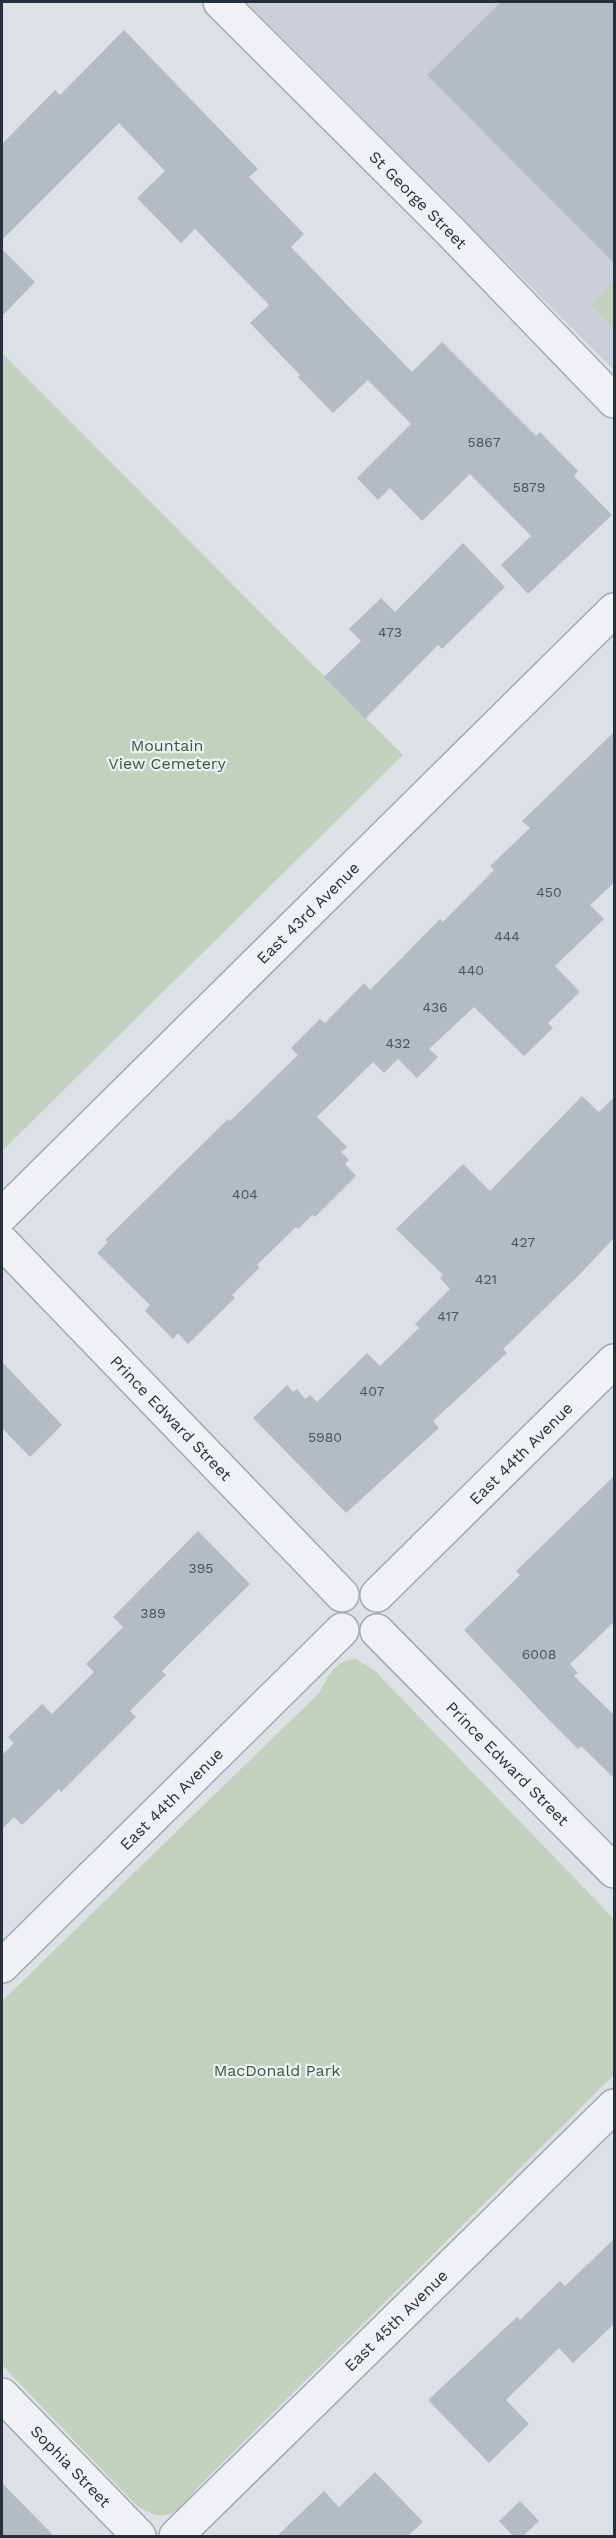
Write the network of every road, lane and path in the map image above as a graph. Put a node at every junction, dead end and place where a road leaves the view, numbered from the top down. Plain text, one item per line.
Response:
1 (220, 2) edge
2 (615, 400) edge
3 (615, 610) edge
4 (2, 1215) edge
5 (2, 1242) edge
6 (615, 1361) edge
7 (342, 1595) junction
8 (377, 1595) junction
9 (342, 1630) junction
10 (377, 1631) junction
11 (615, 1871) edge
12 (2, 1966) edge
13 (615, 2106) edge
14 (2, 2396) edge
15 (138, 2536) edge
16 (176, 2536) edge

1 - 2 street, St George Street
3 - 4 street, East 43rd Avenue
5 - 7 street, Prince Edward Street
6 - 8 street, East 44th Avenue
7 - 8 street
7 - 9 street
8 - 10 street
9 - 10 street
9 - 12 street, East 44th Avenue
10 - 11 street, Prince Edward Street
13 - 16 street, East 45th Avenue
14 - 15 street, Sophia Street

